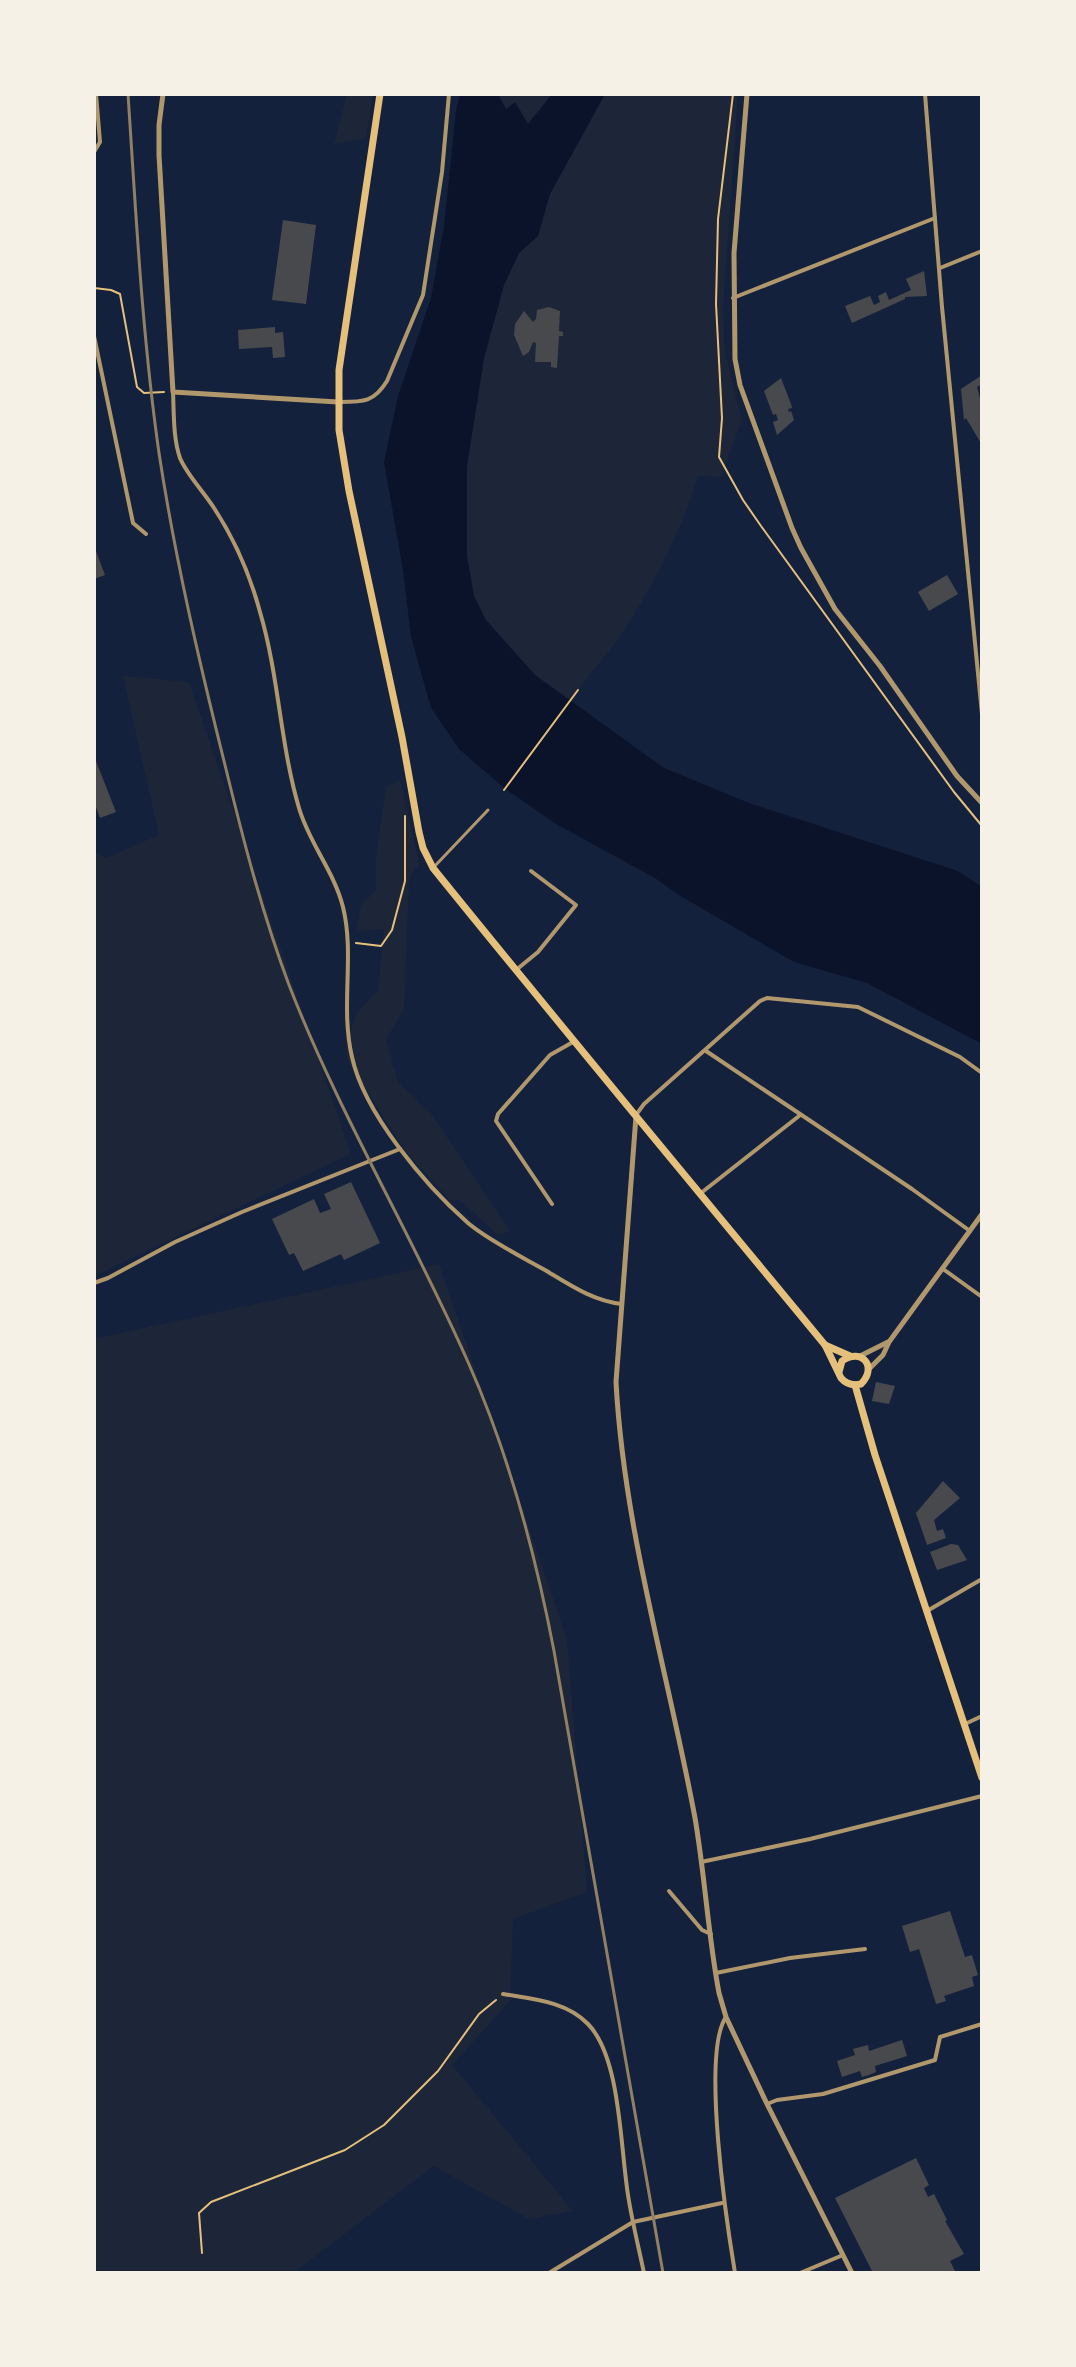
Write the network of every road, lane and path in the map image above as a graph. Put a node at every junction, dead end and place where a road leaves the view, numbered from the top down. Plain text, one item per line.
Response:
1 (96, 94) edge
2 (163, 94) edge
3 (380, 94) edge
4 (449, 94) edge
5 (733, 94) edge
6 (747, 94) edge
7 (925, 94) edge
8 (94, 152) edge
9 (935, 218) junction
10 (982, 251) edge
11 (939, 269) junction
12 (94, 288) edge
13 (733, 298) junction
14 (94, 336) edge
15 (173, 392) junction
16 (338, 402) junction
17 (146, 534) dead end
18 (982, 623) edge
19 (973, 624) junction
20 (578, 690) dead end
21 (982, 714) edge
22 (504, 790) dead end
23 (982, 803) edge
24 (488, 810) dead end
25 (405, 816) dead end
26 (433, 868) junction
27 (531, 871) dead end
28 (354, 943) dead end
29 (516, 971) junction
30 (573, 1042) junction
31 (706, 1051) junction
32 (982, 1073) edge
33 (636, 1115) junction
34 (800, 1115) junction
35 (400, 1149) junction
36 (701, 1193) junction
37 (552, 1204) dead end
38 (982, 1214) edge
39 (970, 1231) junction
40 (943, 1269) junction
41 (94, 1283) edge
42 (982, 1297) edge
43 (622, 1304) junction
44 (889, 1342) junction
45 (825, 1345) junction
46 (854, 1356) junction
47 (868, 1370) junction
48 (839, 1372) junction
49 (855, 1385) junction
50 (982, 1579) edge
51 (927, 1611) junction
52 (982, 1716) edge
53 (965, 1724) junction
54 (982, 1778) edge
55 (982, 1796) edge
56 (701, 1862) junction
57 (669, 1891) dead end
58 (711, 1934) junction
59 (865, 1949) dead end
60 (716, 1973) junction
61 (503, 1994) joint
62 (726, 2017) junction
63 (982, 2024) edge
64 (767, 2104) junction
65 (723, 2202) junction
66 (633, 2222) junction
67 (202, 2253) dead end
68 (843, 2255) junction
69 (549, 2273) edge
70 (644, 2273) edge
71 (735, 2273) edge
72 (800, 2273) edge
73 (852, 2273) edge

1 - 8 street
2 - 15 street
3 - 16 main road
4 - 16 street
5 - 13 path
6 - 13 street
7 - 9 street
9 - 11 street
9 - 13 street
10 - 11 street
11 - 19 street
12 - 15 path
13 - 23 street
14 - 17 street
15 - 16 street
15 - 35 street
16 - 26 main road
18 - 19 street
19 - 21 street
20 - 22 path
24 - 26 street
25 - 28 path
26 - 29 main road
27 - 29 street
29 - 30 main road
30 - 33 main road
30 - 37 street
31 - 32 street
31 - 33 street
31 - 34 street
33 - 36 main road
33 - 43 street
34 - 36 street
34 - 39 street
35 - 41 street
35 - 43 street
36 - 45 main road
38 - 39 street
39 - 40 street
40 - 42 street
40 - 44 street
43 - 56 street
44 - 46 street
44 - 47 street
45 - 46 main road
45 - 48 main road
46 - 47 main road
46 - 48 main road
47 - 49 main road
48 - 49 main road
49 - 51 main road
50 - 51 street
51 - 53 main road
52 - 53 street
53 - 54 main road
55 - 56 street
56 - 58 street
57 - 58 street
58 - 60 street
59 - 60 street
60 - 62 street
61 - 66 street
61 - 67 path
62 - 64 street
62 - 65 street
63 - 64 street
64 - 68 street
65 - 66 street
65 - 71 street
66 - 69 street
66 - 70 street
68 - 72 street
68 - 73 street

